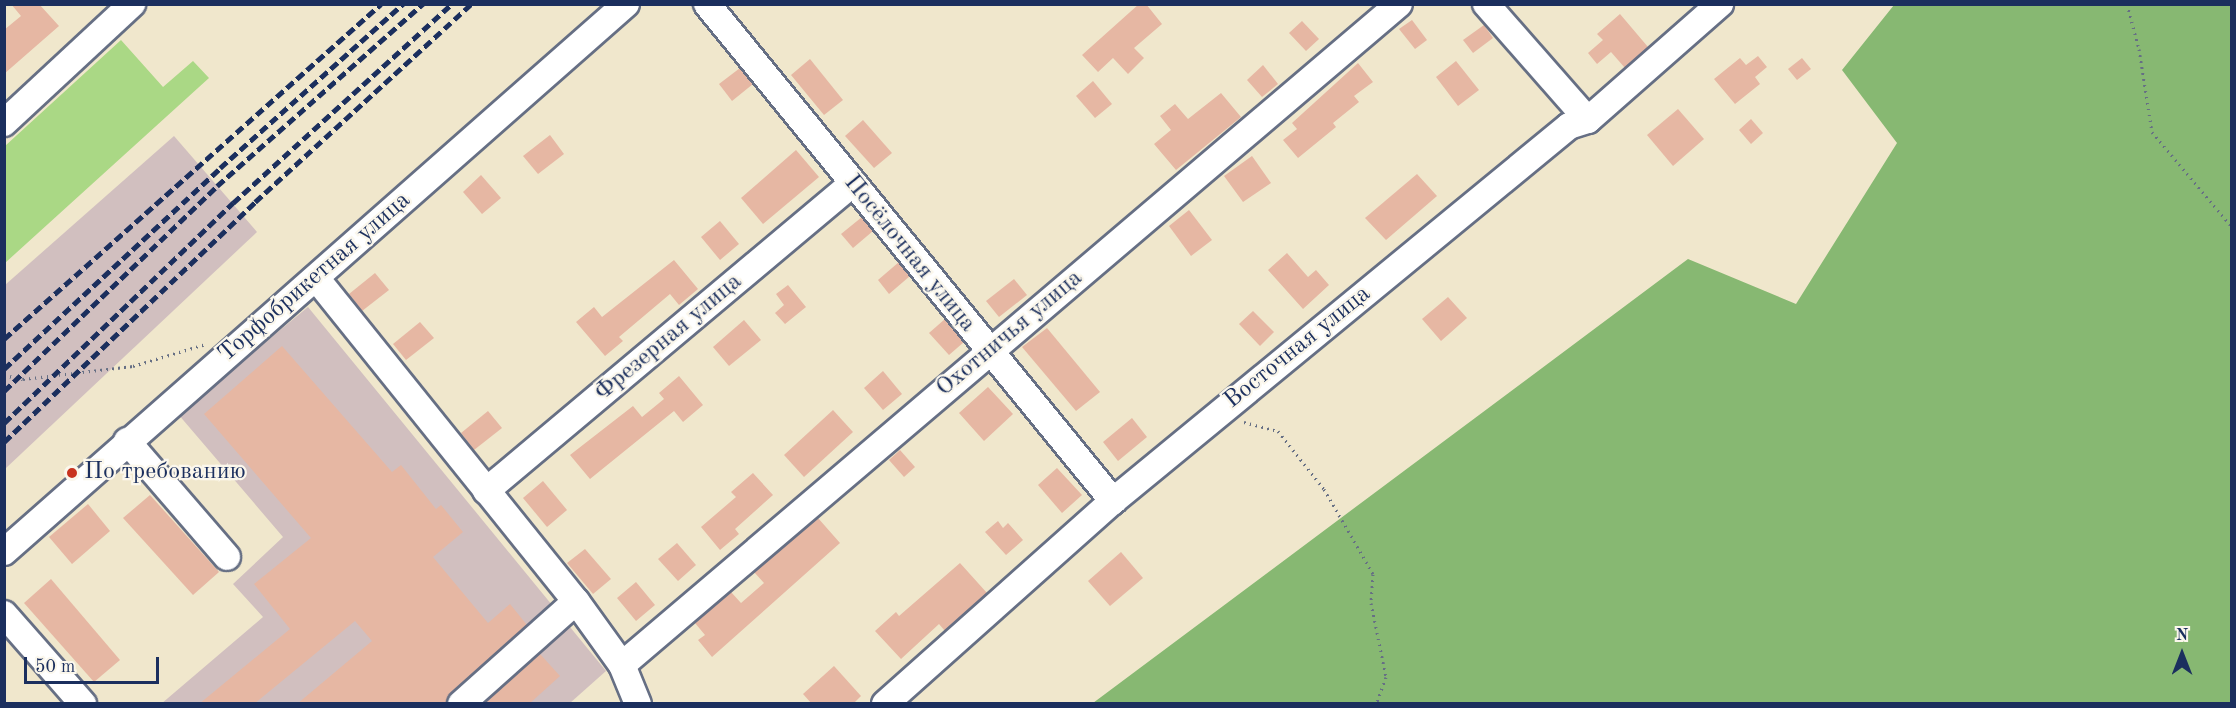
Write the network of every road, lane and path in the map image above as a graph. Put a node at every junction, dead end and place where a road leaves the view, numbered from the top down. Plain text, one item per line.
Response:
1 (626, 4) edge
2 (707, 4) edge
3 (1399, 4) edge
4 (1486, 4) edge
5 (1720, 4) edge
6 (2127, 4) edge
7 (119, 9) edge
8 (1588, 120) junction
9 (4, 123) edge
10 (852, 184) junction
11 (2232, 227) edge
12 (316, 278) junction
13 (213, 342) dead end
14 (988, 351) junction
15 (4, 375) edge
16 (1216, 415) junction
17 (127, 441) junction
18 (486, 491) junction
19 (1113, 501) junction
20 (4, 552) edge
21 (227, 557) dead end
22 (576, 601) junction
23 (4, 614) edge
24 (622, 665) junction
25 (82, 704) edge
26 (461, 704) edge
27 (638, 704) edge
28 (885, 704) edge
29 (1376, 704) edge

1 - 12 street, Торфобрикетная улица
2 - 10 street, Посёлочная улица
3 - 14 street, Охотничья улица
4 - 8 street
5 - 8 street, Восточная улица
6 - 11 path
7 - 9 street
8 - 16 street, Восточная улица
10 - 14 street, Посёлочная улица
10 - 18 street, Фрезерная улица
12 - 17 street, Торфобрикетная улица
12 - 18 street
13 - 15 path
14 - 19 street, Посёлочная улица
14 - 24 street, Охотничья улица
16 - 19 street, Восточная улица
16 - 29 path
17 - 20 street, Торфобрикетная улица
17 - 21 street
18 - 22 street
19 - 28 street, Восточная улица
22 - 24 street
22 - 26 street
23 - 25 street
24 - 27 street

